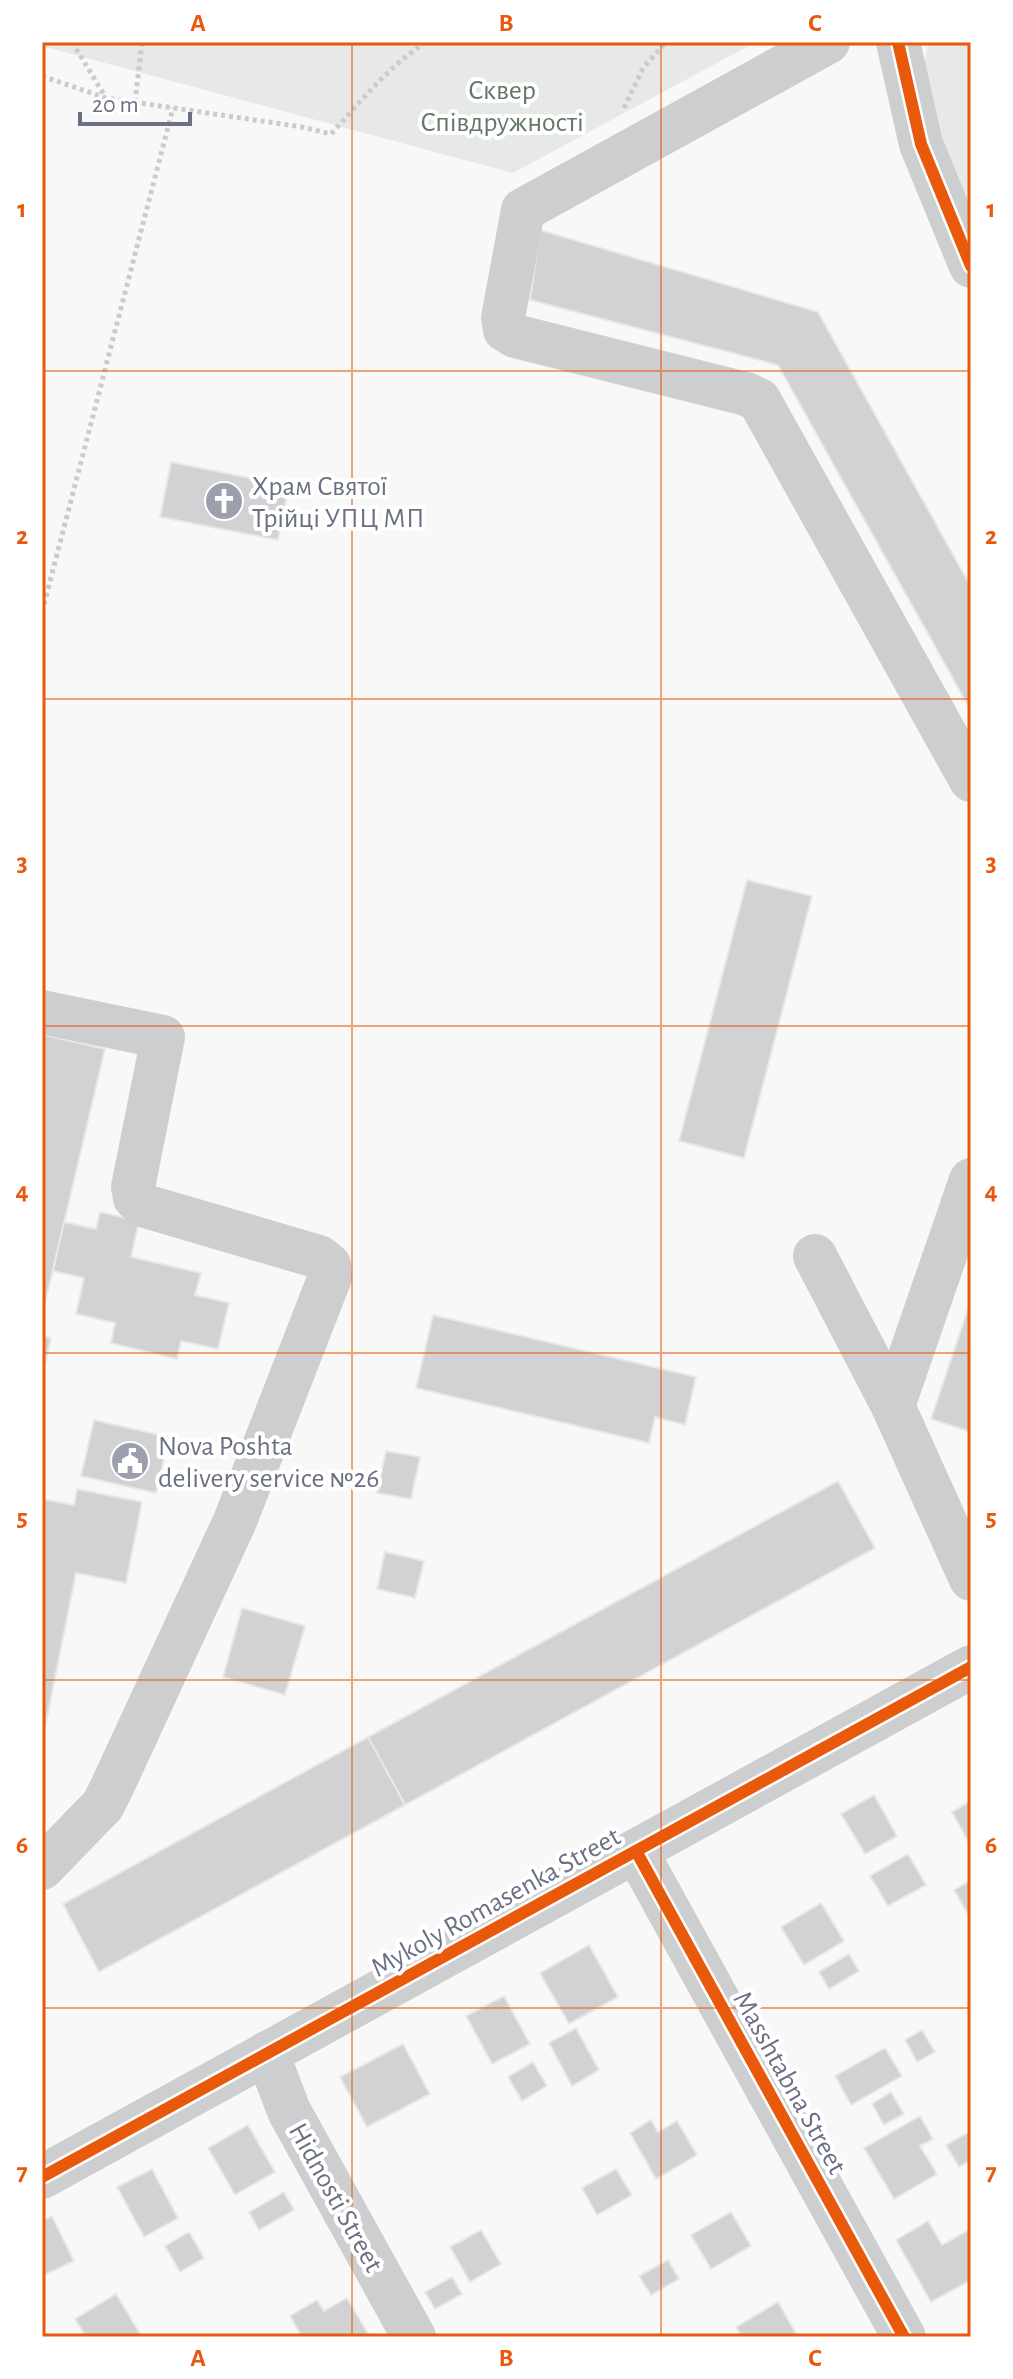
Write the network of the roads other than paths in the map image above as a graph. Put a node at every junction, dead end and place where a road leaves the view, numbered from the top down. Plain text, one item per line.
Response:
1 (828, 42) edge
2 (898, 42) edge
3 (971, 266) edge
4 (971, 780) edge
5 (42, 1012) edge
6 (971, 1180) edge
7 (815, 1256) dead end
8 (893, 1406) junction
9 (971, 1579) edge
10 (971, 1667) edge
11 (636, 1851) junction
12 (42, 1868) edge
13 (267, 2053) junction
14 (42, 2177) edge
15 (414, 2337) edge
16 (904, 2337) edge

1 - 4 street
2 - 3 street
5 - 12 street
6 - 8 street
7 - 8 street
8 - 9 street
10 - 11 street, Mykoly Romasenka Street
11 - 13 street, Mykoly Romasenka Street
11 - 16 street, Masshtabna Street
13 - 14 street, Mykoly Romasenka Street
13 - 15 street, Hidnosti Street

